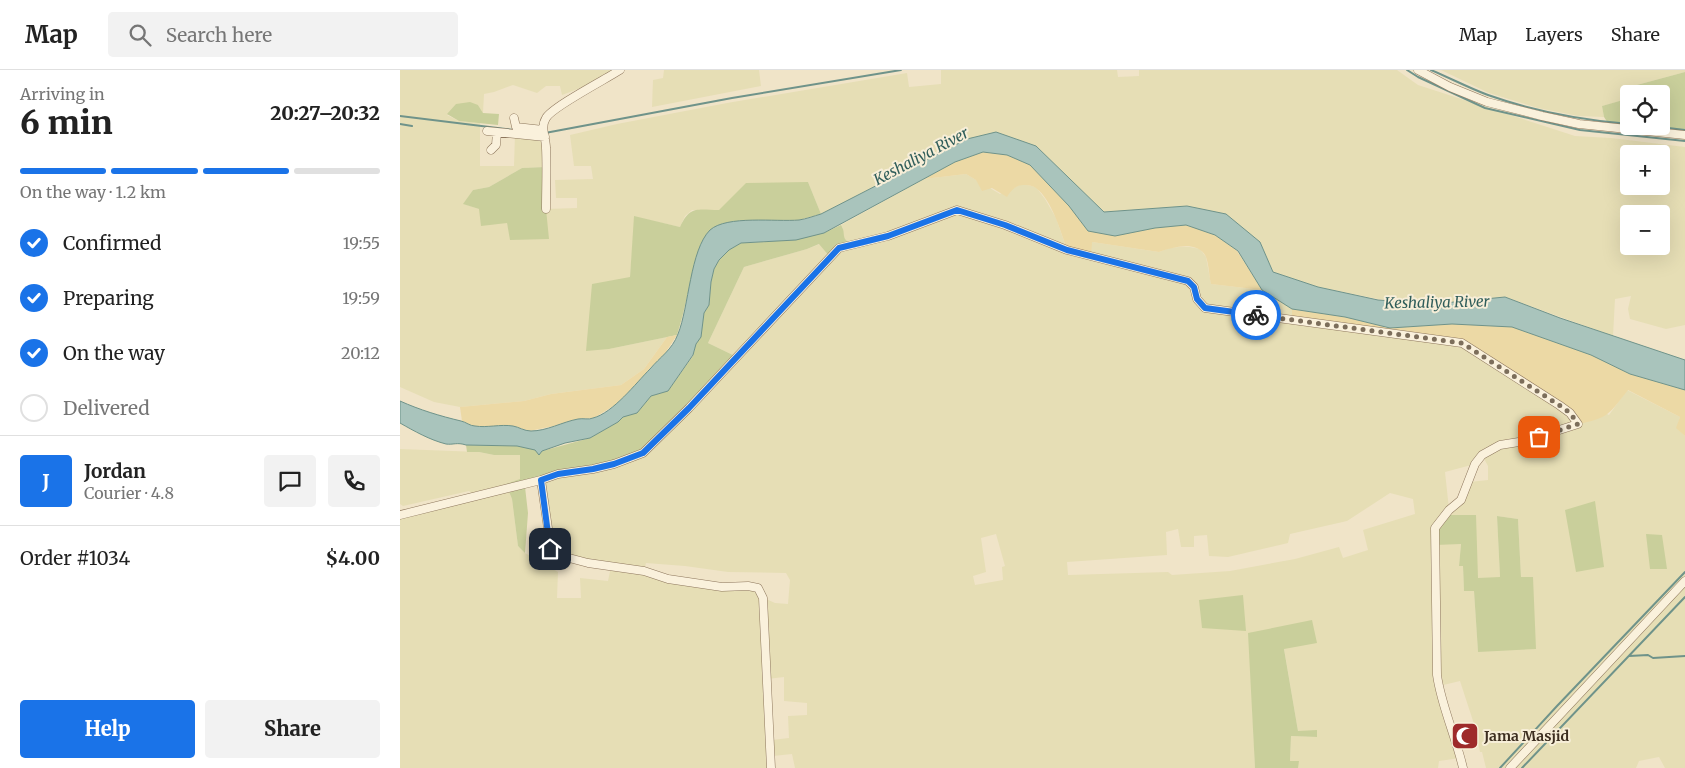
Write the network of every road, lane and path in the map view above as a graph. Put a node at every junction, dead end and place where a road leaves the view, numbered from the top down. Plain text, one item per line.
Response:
1 (620, 70) edge
2 (1418, 70) edge
3 (514, 118) dead end
4 (487, 131) dead end
5 (497, 132) junction
6 (544, 134) junction
7 (1685, 135) edge
8 (491, 150) dead end
9 (546, 209) dead end
10 (541, 480) junction
11 (400, 515) edge
12 (1685, 581) edge
13 (770, 768) edge
14 (1463, 768) edge
15 (1510, 768) edge

1 - 6 street
2 - 7 street
3 - 6 street
4 - 5 street
5 - 6 street
5 - 8 street
6 - 9 street
10 - 11 street
10 - 13 street
10 - 14 street
12 - 15 street

